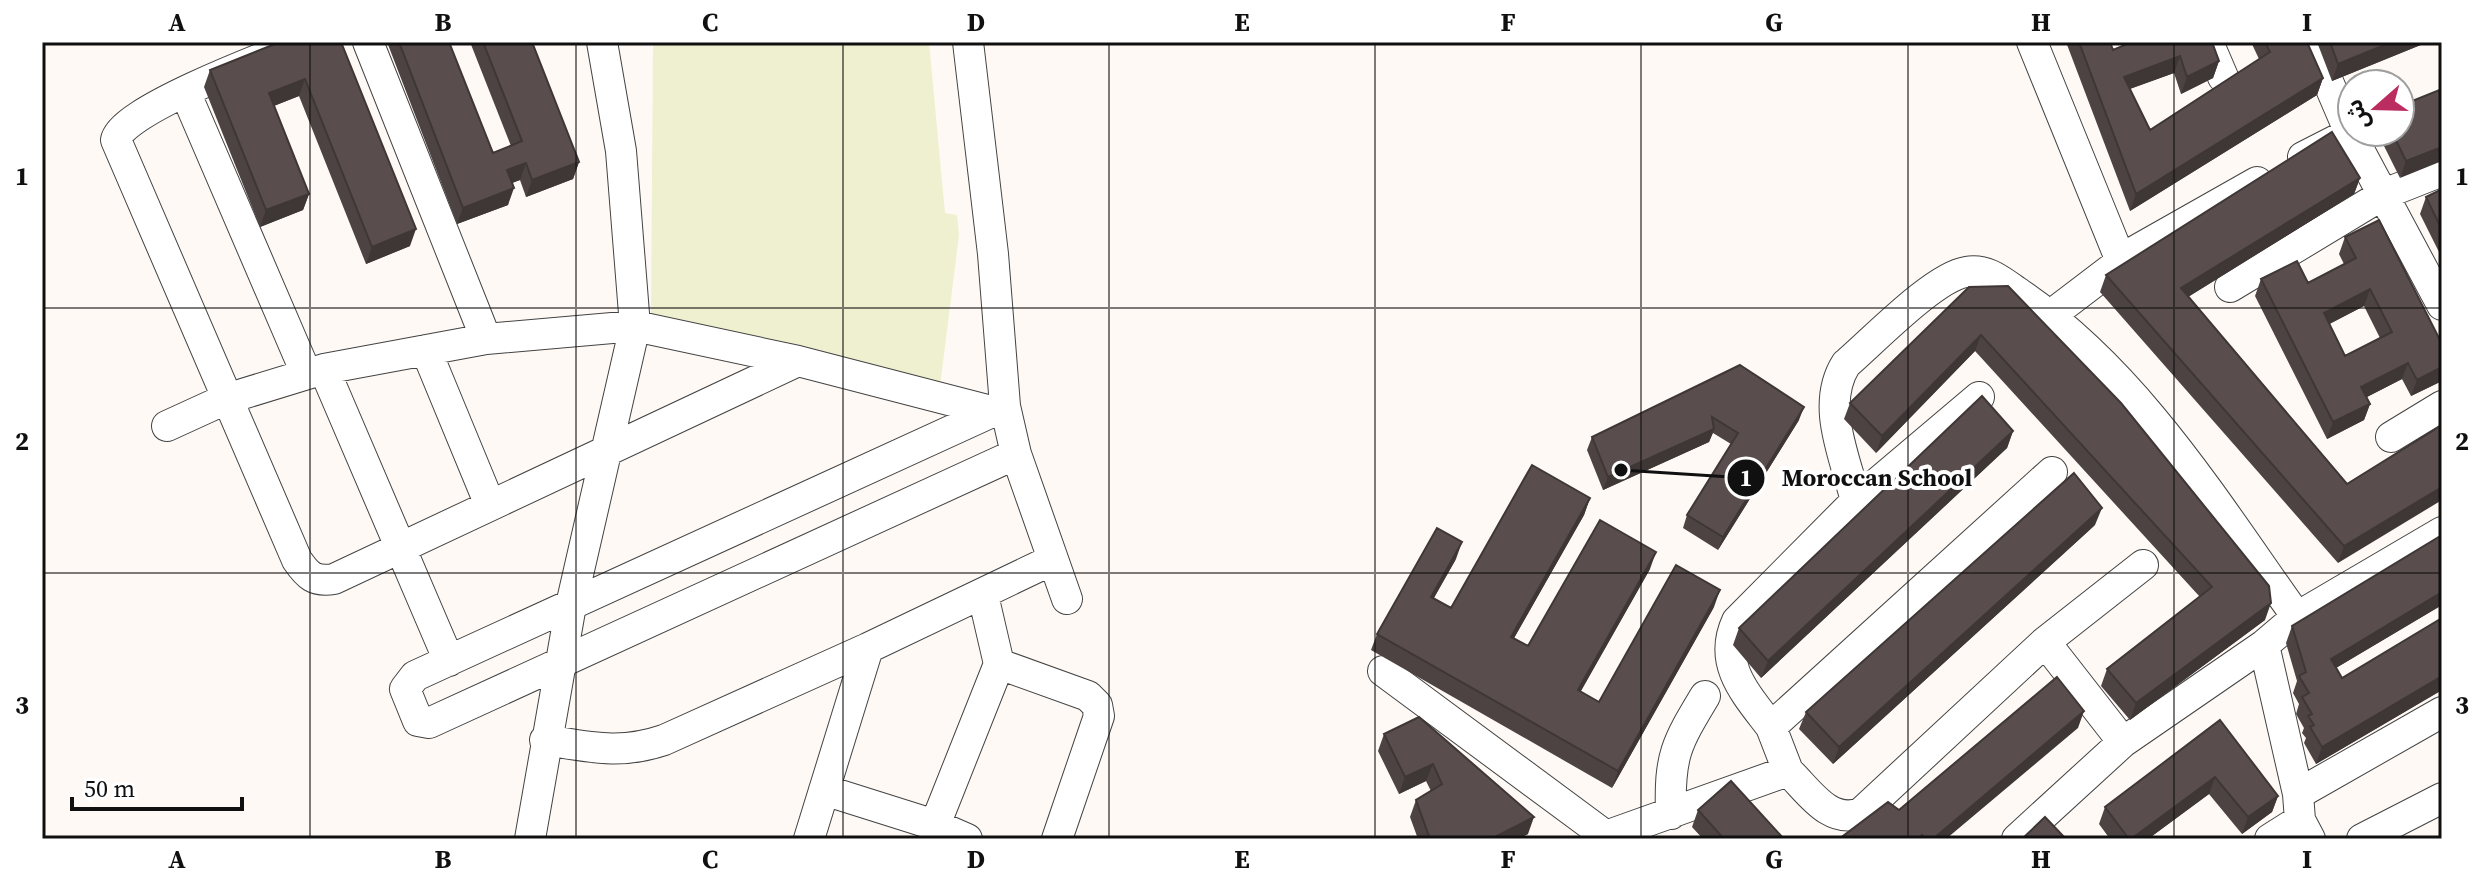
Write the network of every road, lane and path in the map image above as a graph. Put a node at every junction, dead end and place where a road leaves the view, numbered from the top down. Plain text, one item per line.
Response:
1 (303, 42) edge
2 (368, 42) edge
3 (602, 42) edge
4 (968, 42) edge
5 (2032, 42) edge
6 (2208, 42) edge
7 (2311, 42) edge
8 (2223, 77) dead end
9 (186, 94) junction
10 (2336, 98) edge
11 (2336, 140) edge
12 (2360, 148) edge
13 (2442, 171) edge
14 (2384, 194) junction
15 (2121, 261) junction
16 (2230, 287) dead end
17 (2442, 305) edge
18 (2051, 315) junction
19 (635, 326) junction
20 (486, 339) junction
21 (426, 350) junction
22 (798, 361) junction
23 (315, 371) junction
24 (1979, 397) edge
25 (226, 399) junction
26 (2442, 406) edge
27 (998, 409) junction
28 (167, 426) dead end
29 (2391, 437) dead end
30 (608, 451) junction
31 (1016, 454) junction
32 (2052, 472) dead end
33 (1856, 501) junction
34 (490, 505) junction
35 (2442, 532) edge
36 (402, 546) junction
37 (1052, 560) junction
38 (2143, 565) dead end
39 (983, 595) junction
40 (1067, 599) dead end
41 (571, 605) junction
42 (2297, 617) junction
43 (2045, 642) junction
44 (2264, 645) junction
45 (868, 648) junction
46 (449, 661) junction
47 (564, 661) junction
48 (999, 664) junction
49 (1383, 671) dead end
50 (1705, 696) dead end
51 (2442, 712) edge
52 (1771, 727) junction
53 (545, 740) junction
54 (2123, 742) junction
55 (1788, 771) junction
56 (824, 790) junction
57 (2442, 798) edge
58 (1671, 814) junction
59 (2302, 818) edge
60 (935, 825) junction
61 (2402, 830) edge
62 (1604, 838) edge
63 (530, 839) edge
64 (809, 839) edge
65 (967, 839) edge
66 (1057, 839) edge
67 (2017, 839) edge
68 (2270, 839) edge
69 (2362, 839) edge

1 - 9 street
2 - 20 street
3 - 19 street
4 - 27 street
5 - 15 street
6 - 8 street
7 - 10 street
9 - 23 street
9 - 25 street
11 - 15 street
12 - 14 street
13 - 14 street
14 - 16 street
14 - 17 street
15 - 18 street
18 - 33 street
18 - 42 street
19 - 20 street
19 - 22 street
19 - 30 street
20 - 21 street
21 - 23 street
21 - 34 street
22 - 27 street
22 - 30 street
23 - 25 street
23 - 36 street
24 - 33 street
25 - 28 street
25 - 36 street
26 - 29 street
27 - 31 street
27 - 41 street
30 - 34 street
30 - 41 street
31 - 37 street
31 - 47 street
32 - 52 street
33 - 52 street
34 - 36 street
35 - 42 street
36 - 46 street
37 - 39 street
37 - 40 street
38 - 43 street
39 - 45 street
39 - 48 street
41 - 46 street
41 - 47 street
42 - 44 street
43 - 54 street
43 - 55 street
44 - 54 street
44 - 59 street
45 - 53 street
45 - 56 street
46 - 47 street
47 - 53 street
48 - 60 street
48 - 66 street
49 - 62 street
50 - 58 street
51 - 59 street
52 - 55 street
53 - 63 street
54 - 67 street
55 - 58 street
56 - 60 street
56 - 64 street
57 - 61 street
58 - 62 street
59 - 68 street
60 - 65 street
61 - 69 street

